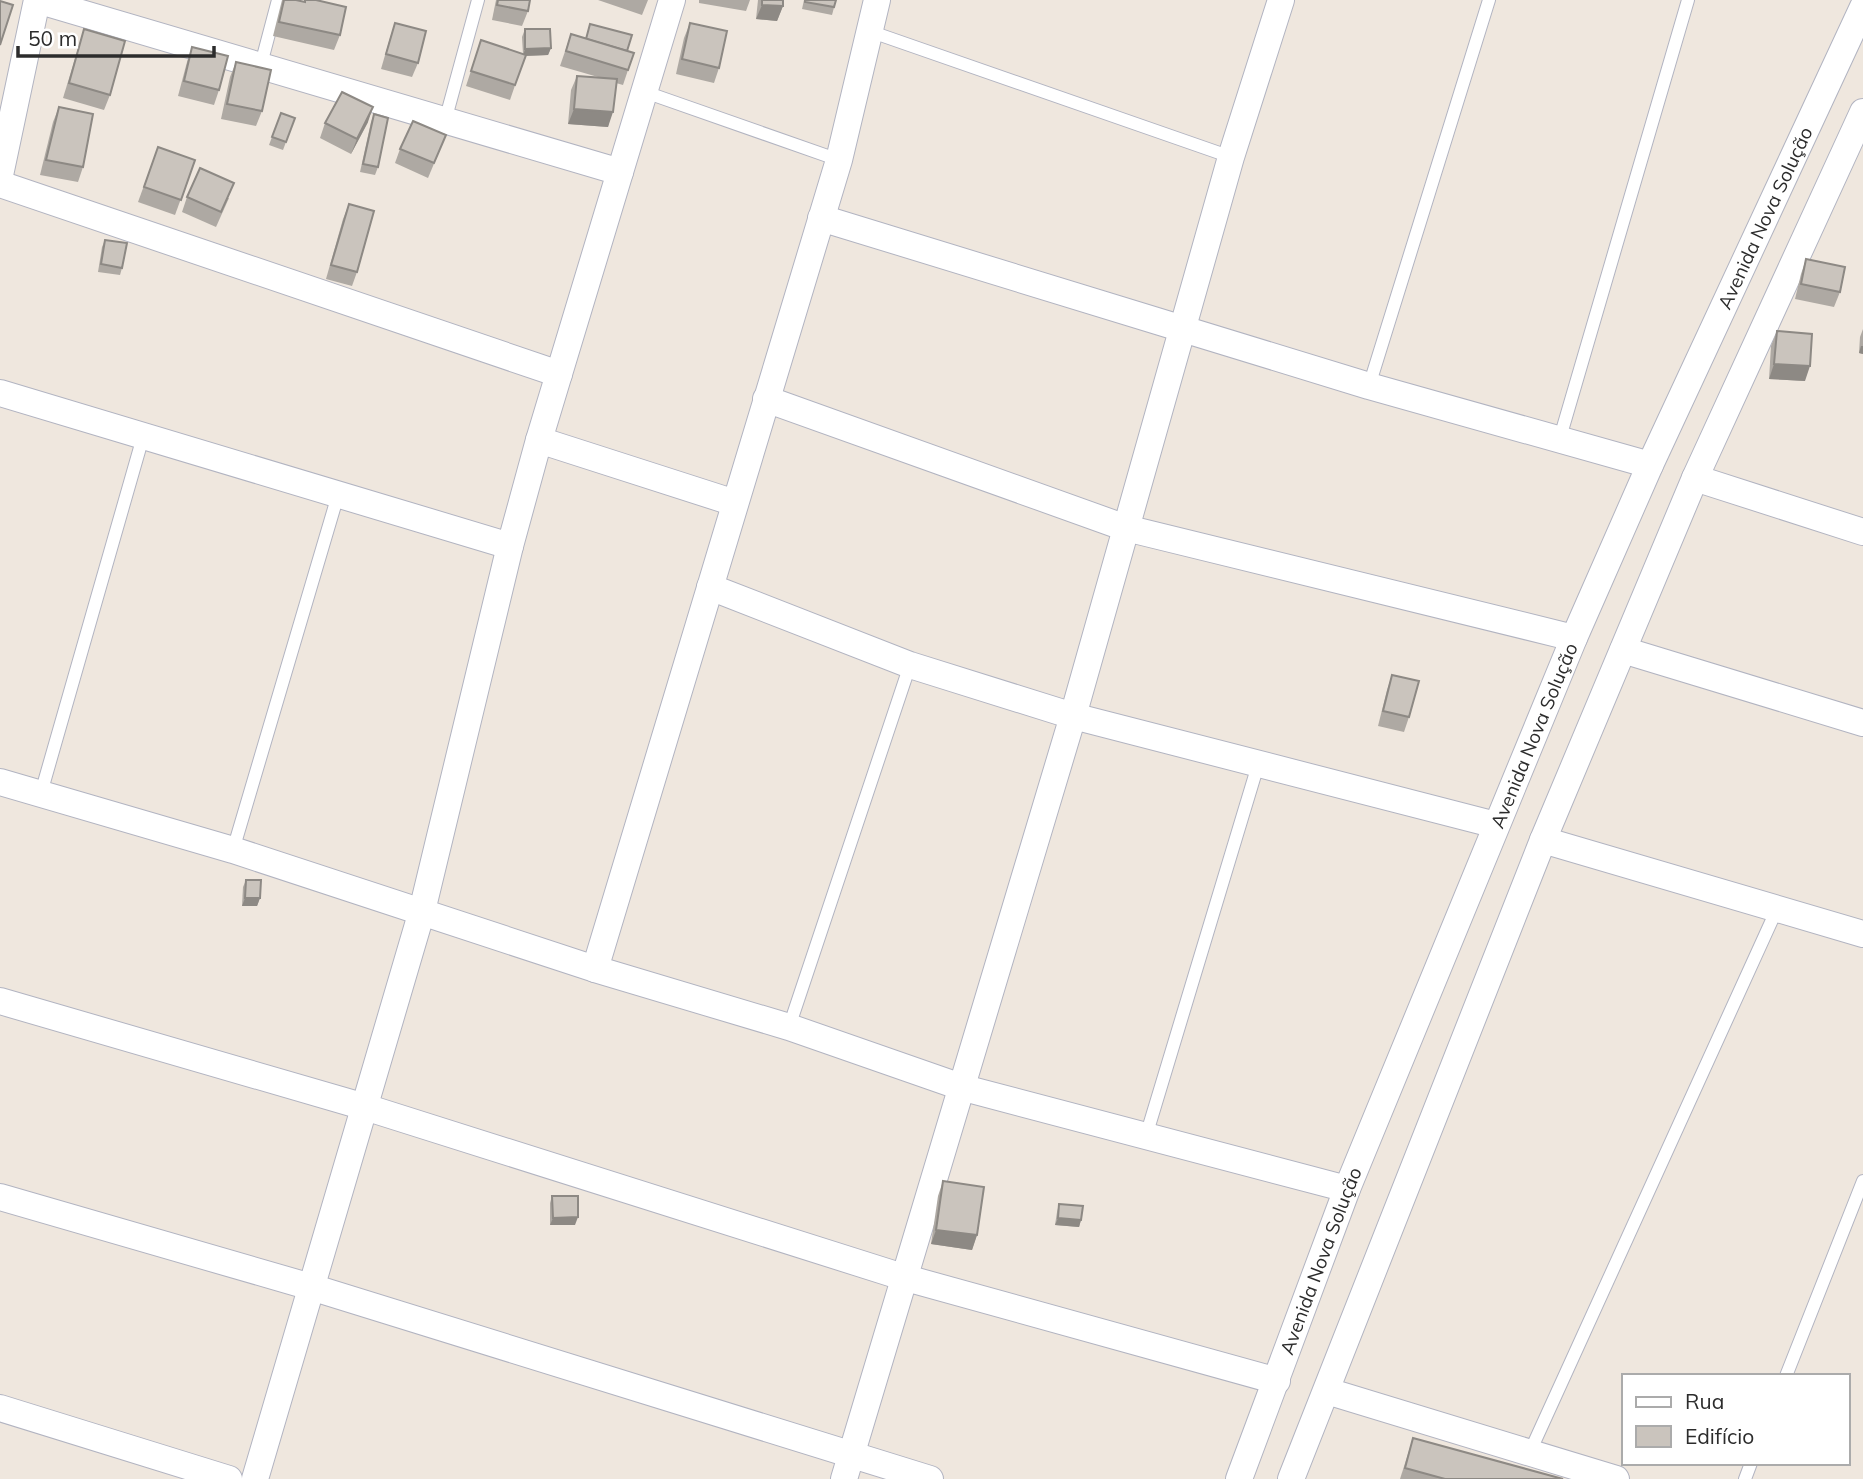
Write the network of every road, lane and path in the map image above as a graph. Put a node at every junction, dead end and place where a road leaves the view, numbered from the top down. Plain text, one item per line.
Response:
1 (37, 0) edge
2 (278, 0) edge
3 (478, 0) edge
4 (672, 0) edge
5 (877, 0) edge
6 (1281, 0) edge
7 (1489, 0) edge
8 (1688, 0) edge
9 (1863, 7) edge
10 (868, 31) junction
11 (260, 68) junction
12 (645, 92) junction
13 (1863, 112) edge
14 (445, 121) junction
15 (1231, 157) junction
16 (838, 160) junction
17 (620, 172) junction
18 (0, 175) edge
19 (0, 184) edge
20 (821, 218) junction
21 (1182, 329) junction
22 (559, 374) junction
23 (1369, 386) junction
24 (0, 393) edge
25 (766, 399) junction
26 (143, 437) junction
27 (540, 440) junction
28 (1559, 442) junction
29 (1650, 465) junction
30 (1695, 478) junction
31 (338, 495) junction
32 (735, 503) junction
33 (1126, 528) junction
34 (1863, 532) edge
35 (510, 546) junction
36 (710, 587) junction
37 (1574, 638) junction
38 (1623, 650) junction
39 (910, 665) junction
40 (1073, 716) junction
41 (1863, 723) edge
42 (1258, 765) junction
43 (0, 782) edge
44 (41, 793) junction
45 (1496, 825) junction
46 (1543, 840) junction
47 (233, 850) junction
48 (1777, 909) junction
49 (422, 911) junction
50 (1863, 934) edge
51 (595, 969) junction
52 (0, 1001) edge
53 (789, 1027) junction
54 (964, 1088) junction
55 (365, 1107) junction
56 (1146, 1136) junction
57 (1863, 1181) edge
58 (1347, 1189) junction
59 (0, 1197) edge
60 (906, 1278) junction
61 (311, 1287) junction
62 (1787, 1374) edge
63 (1277, 1381) junction
64 (1327, 1391) junction
65 (0, 1408) edge
66 (1528, 1454) junction
67 (848, 1467) edge
68 (229, 1479) edge
69 (255, 1479) edge
70 (930, 1479) edge
71 (1239, 1479) edge
72 (1291, 1479) edge
73 (1616, 1479) edge

1 - 11 street
1 - 18 street
2 - 11 lane
3 - 14 lane
4 - 12 street
5 - 10 street
6 - 15 street
7 - 23 lane
8 - 28 lane
9 - 29 street, Avenida Nova Solução
10 - 15 lane
10 - 16 street
11 - 14 street
12 - 16 lane
12 - 17 street
13 - 30 street
14 - 17 street
15 - 21 street
16 - 20 street
17 - 22 street
19 - 22 street
20 - 21 street
20 - 25 street
21 - 23 street
21 - 33 street
22 - 27 street
23 - 28 street
24 - 26 street
25 - 32 street
25 - 33 street
26 - 31 street
26 - 44 lane
27 - 32 street
27 - 35 street
28 - 29 street
29 - 37 street, Avenida Nova Solução
30 - 34 street
30 - 38 street
31 - 35 street
31 - 47 lane
32 - 36 street
33 - 37 street
33 - 40 street
35 - 49 street
36 - 39 street
36 - 51 street
37 - 45 street, Avenida Nova Solução
38 - 41 street
38 - 46 street
39 - 40 street
39 - 53 lane
40 - 42 street
40 - 54 street
42 - 45 street
42 - 56 lane
43 - 44 street
44 - 47 street
45 - 58 street, Avenida Nova Solução
46 - 48 street
46 - 64 street
47 - 49 street
48 - 50 street
48 - 66 lane
49 - 51 street
49 - 55 street
51 - 53 street
52 - 55 street
53 - 54 street
54 - 56 street
54 - 60 street
55 - 60 street
55 - 61 street
56 - 58 street
57 - 62 lane
58 - 63 street, Avenida Nova Solução
59 - 61 street
60 - 63 street
60 - 67 street
61 - 67 street
61 - 69 street
63 - 71 street, Avenida Nova Solução
64 - 66 street
64 - 72 street
65 - 68 street
66 - 73 street
67 - 70 street

